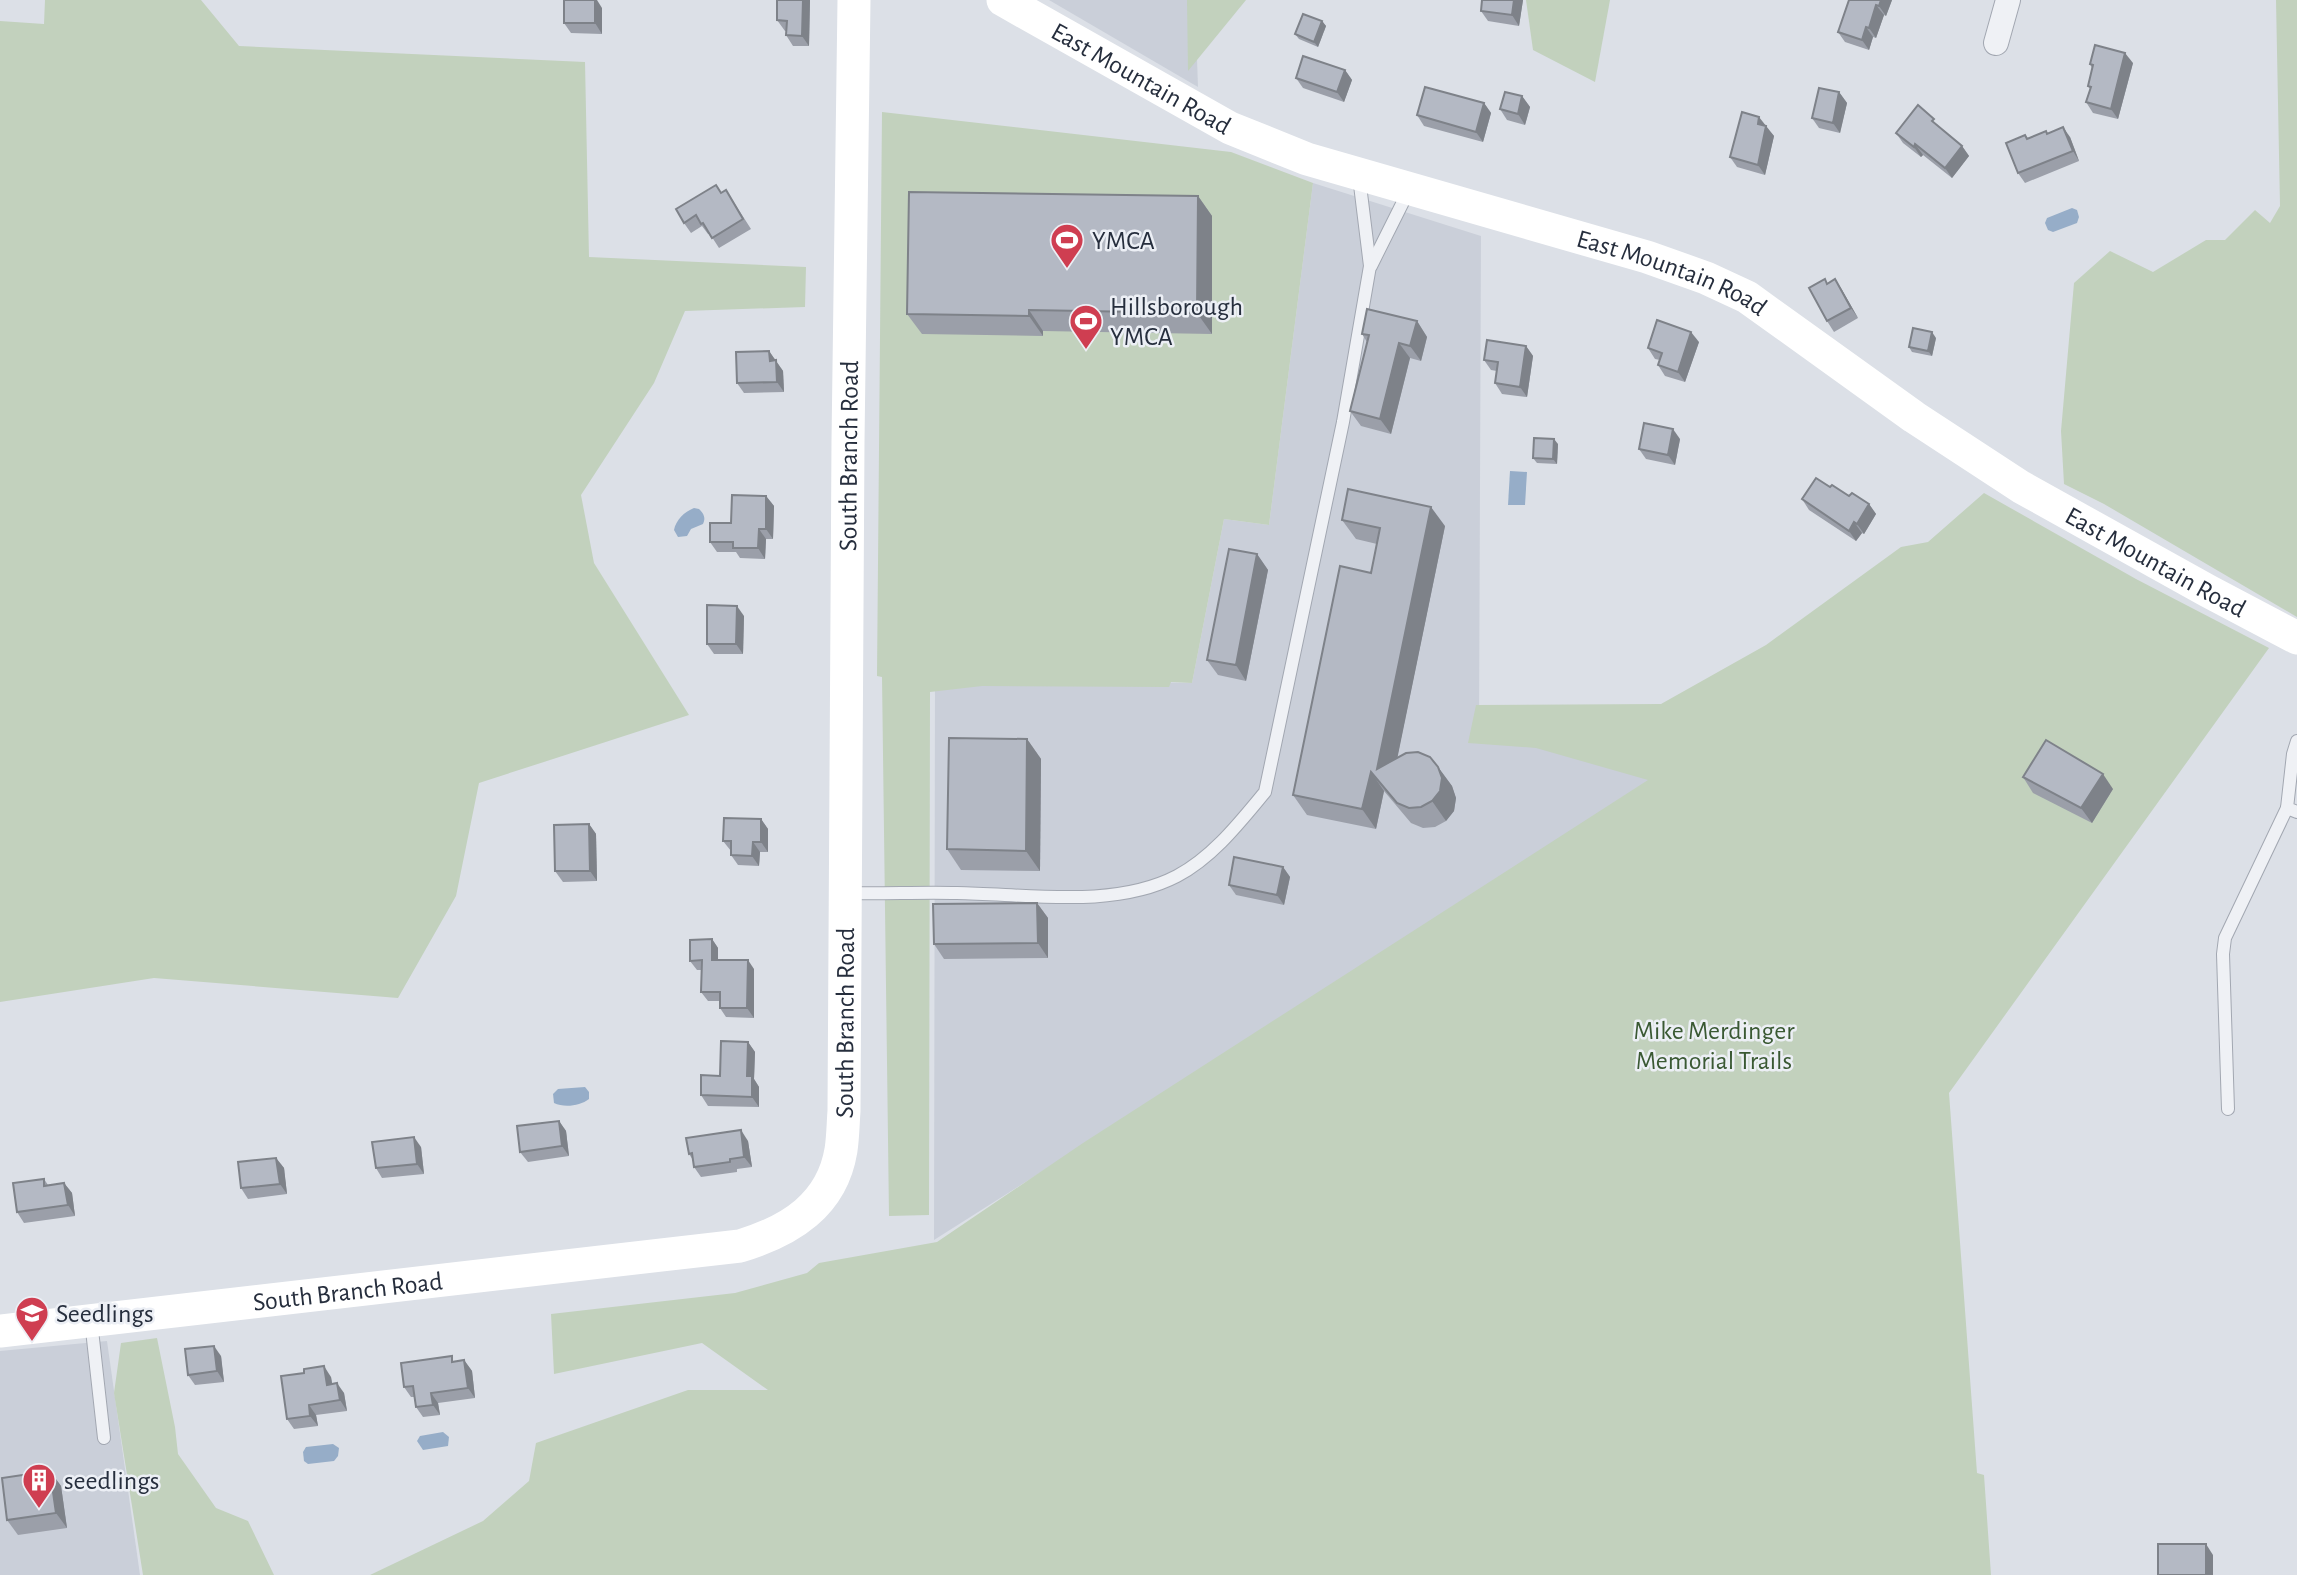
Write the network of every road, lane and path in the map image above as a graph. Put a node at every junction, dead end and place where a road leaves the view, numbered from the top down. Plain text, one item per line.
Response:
1 (854, 0) edge
2 (1003, 0) edge
3 (2008, 0) edge
4 (1996, 43) dead end
5 (1359, 174) junction
6 (1410, 189) junction
7 (1370, 266) junction
8 (2297, 638) edge
9 (2297, 741) edge
10 (2292, 810) edge
11 (845, 893) junction
12 (2228, 1109) dead end
13 (92, 1321) junction
14 (0, 1331) edge
15 (104, 1438) dead end

1 - 11 street, South Branch Road
2 - 5 street, East Mountain Road
3 - 4 street
5 - 6 street, East Mountain Road
5 - 7 lane
6 - 7 lane
6 - 8 street, East Mountain Road
7 - 11 lane
9 - 10 lane
10 - 12 lane
11 - 13 street, South Branch Road
13 - 14 street, South Branch Road
13 - 15 lane

